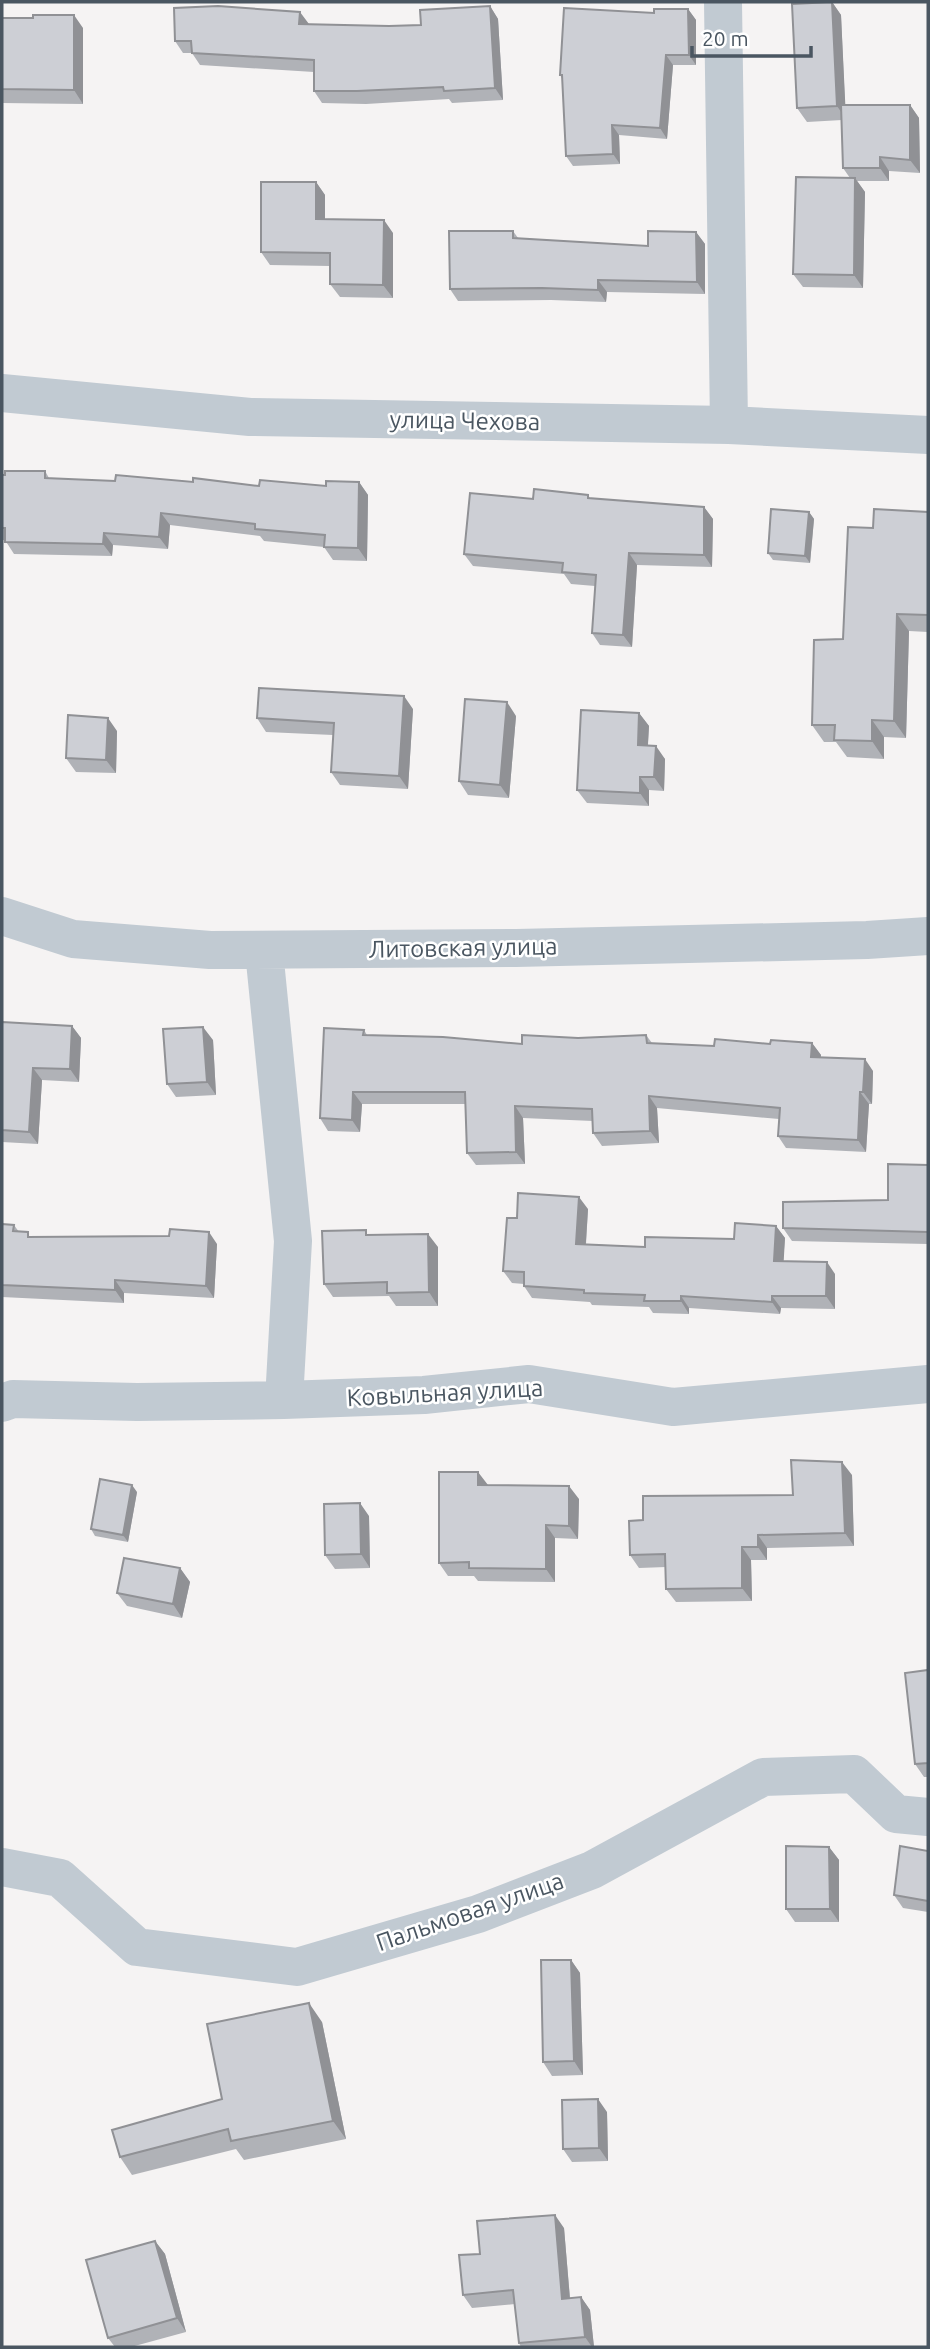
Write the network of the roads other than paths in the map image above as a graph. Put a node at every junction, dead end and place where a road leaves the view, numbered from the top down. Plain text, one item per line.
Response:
1 (723, 2) edge
2 (2, 393) edge
3 (729, 425) junction
4 (928, 435) edge
5 (2, 916) edge
6 (928, 936) edge
7 (264, 951) junction
8 (928, 1384) edge
9 (284, 1400) junction
10 (2, 1403) edge
11 (928, 1817) edge
12 (2, 1867) edge

1 - 3 street
2 - 3 street, улица Чехова
3 - 4 street, улица Чехова
5 - 7 street, Литовская улица
6 - 7 street, Литовская улица
7 - 9 street
8 - 9 street, Ковыльная улица
9 - 10 street, Ковыльная улица
11 - 12 street, Пальмовая улица

